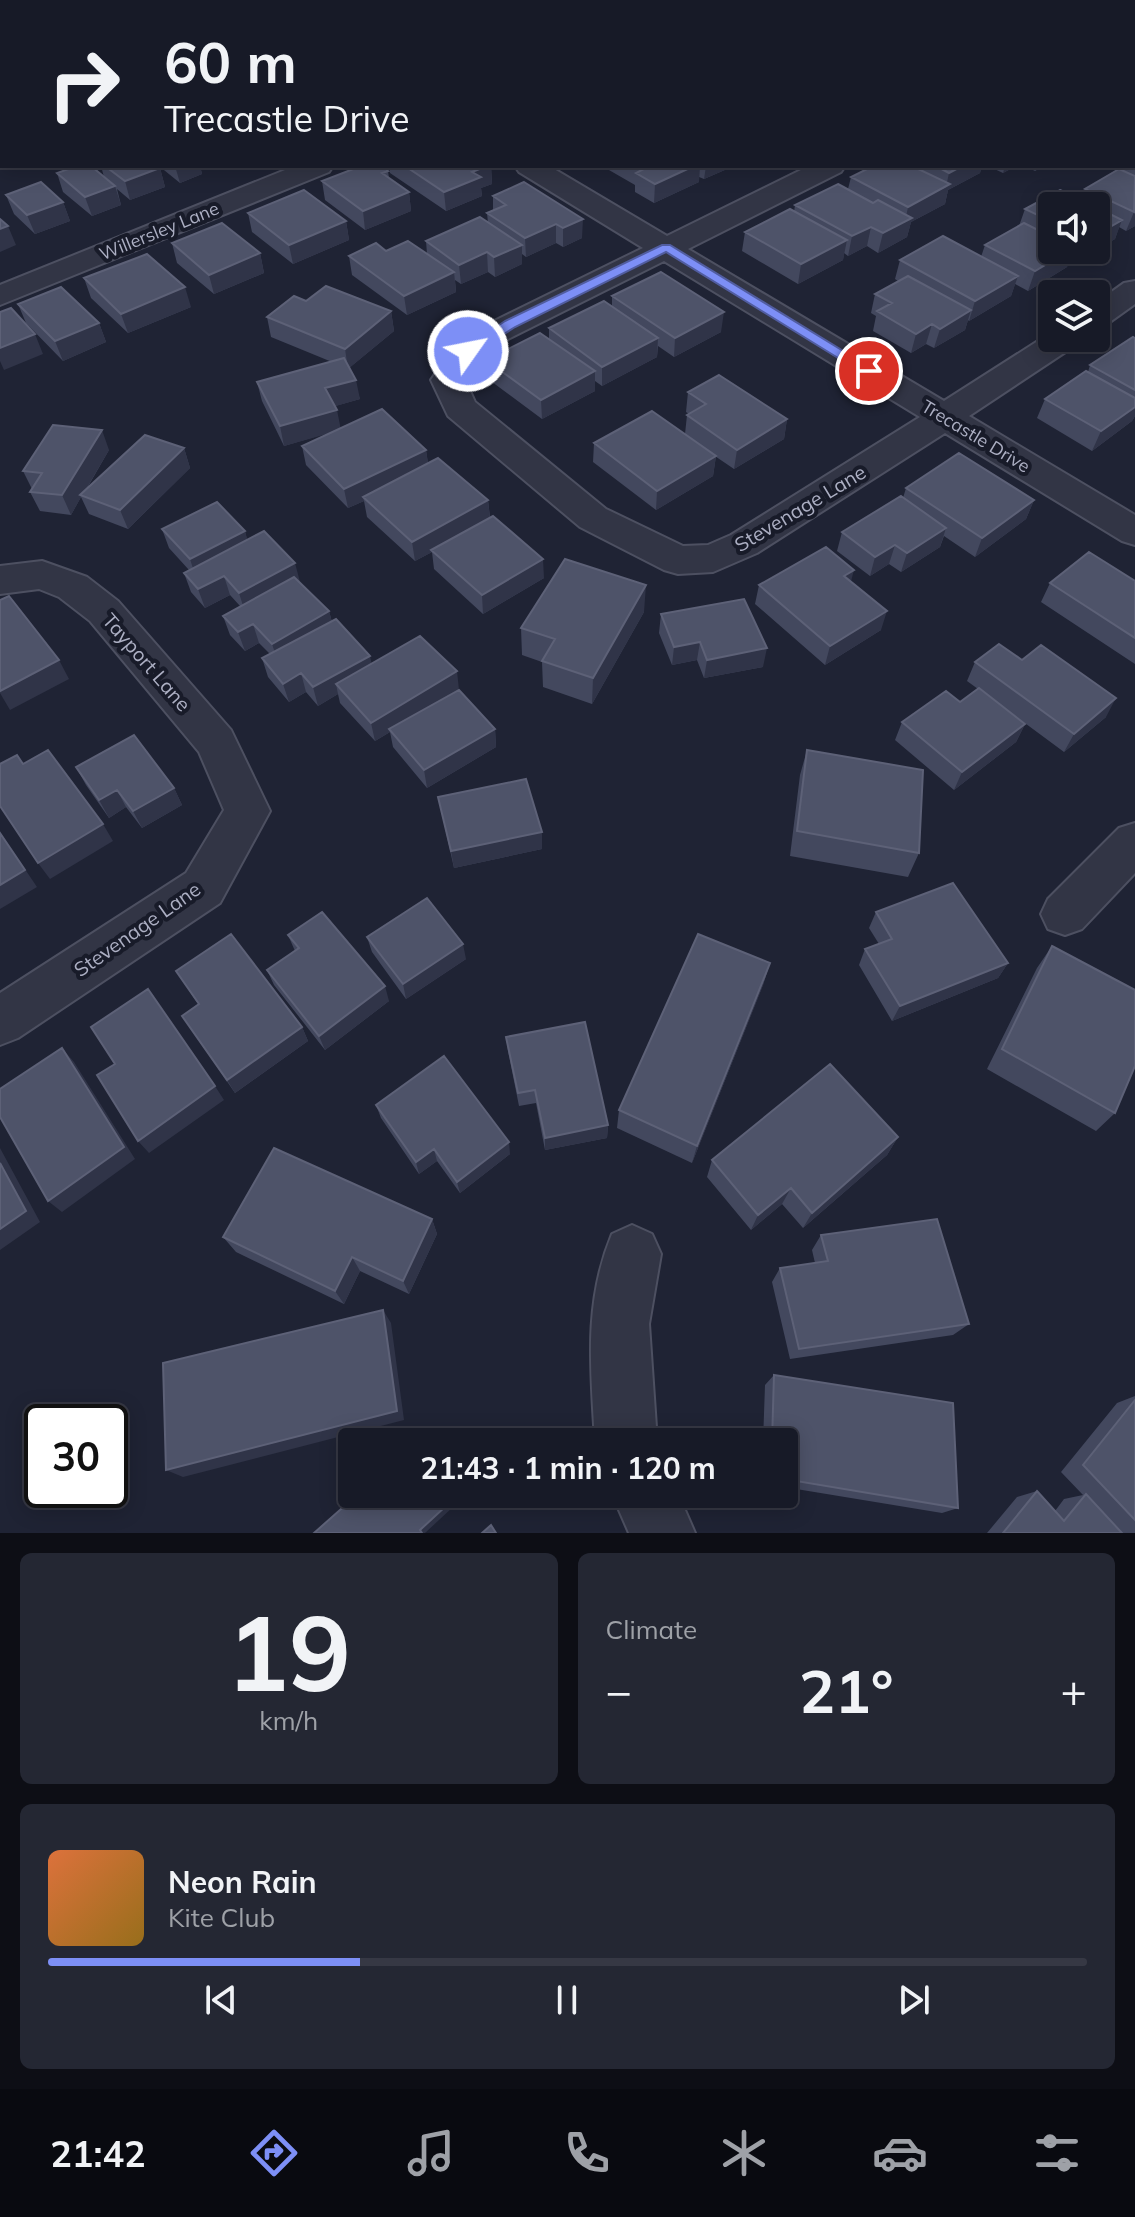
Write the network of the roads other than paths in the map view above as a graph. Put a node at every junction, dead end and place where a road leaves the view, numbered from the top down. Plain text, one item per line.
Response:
1 (314, 168) edge
2 (532, 168) edge
3 (827, 168) edge
4 (666, 247) junction
5 (1135, 290) edge
6 (0, 296) edge
7 (1110, 307) edge
8 (1044, 352) edge
9 (945, 417) junction
10 (1135, 532) edge
11 (0, 580) edge
12 (247, 811) joint
13 (1135, 842) edge
14 (1065, 914) dead end
15 (0, 1021) edge
16 (632, 1254) dead end
17 (625, 1428) edge
18 (651, 1508) edge
19 (663, 1533) edge

1 - 6 street, Willersley Lane
2 - 4 street, Trecastle Drive
3 - 4 street
4 - 9 street, Trecastle Drive
4 - 9 street, Stevenage Lane
5 - 7 street
8 - 9 street, Stevenage Lane
9 - 10 street, Trecastle Drive
11 - 12 street, Tayport Lane
12 - 15 street, Stevenage Lane
13 - 14 street
16 - 17 street
18 - 19 street

